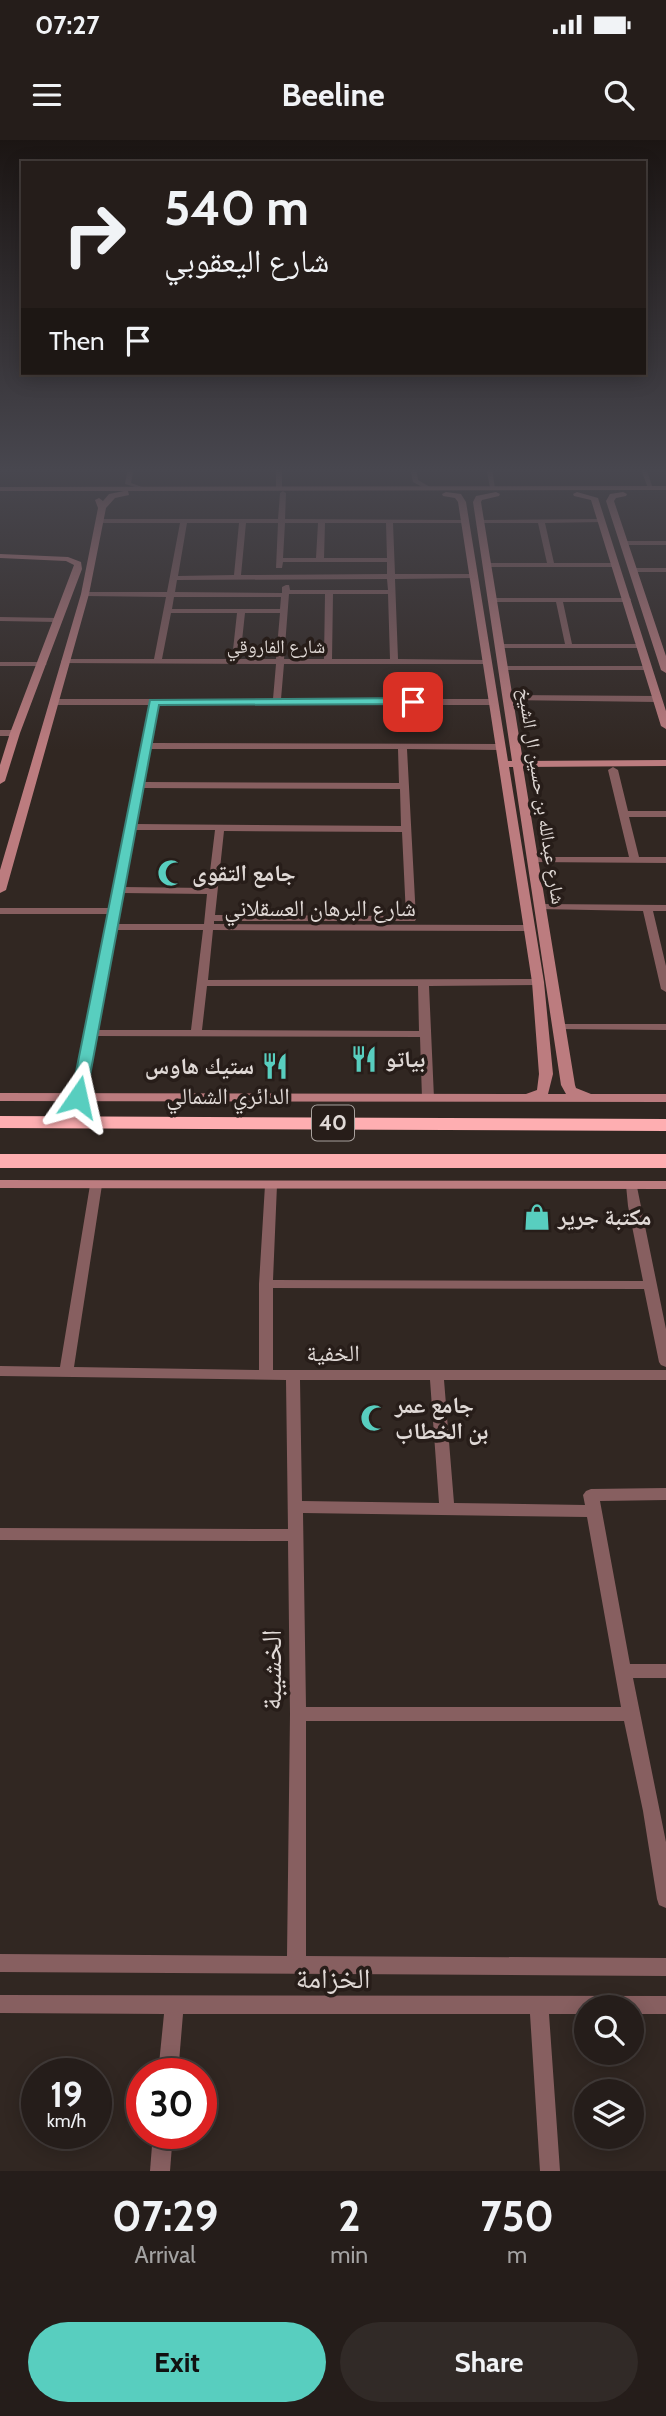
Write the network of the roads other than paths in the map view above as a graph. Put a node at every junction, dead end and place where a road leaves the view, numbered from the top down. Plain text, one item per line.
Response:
1 (390, 561) edge
2 (74, 562) edge
3 (89, 562) edge
4 (177, 562) edge
5 (239, 562) edge
6 (279, 562) edge
7 (472, 562) edge
8 (487, 562) edge
9 (614, 562) edge
10 (631, 562) edge
11 (551, 564) joint
12 (487, 565) junction
13 (615, 565) junction
14 (666, 569) edge
15 (634, 570) junction
16 (391, 576) junction
17 (474, 576) junction
18 (282, 577) junction
19 (174, 578) junction
20 (237, 578) junction
21 (329, 592) junction
22 (392, 592) junction
23 (285, 593) junction
24 (85, 594) junction
25 (171, 595) junction
26 (493, 600) junction
27 (559, 600) junction
28 (627, 600) junction
29 (167, 611) junction
30 (241, 611) junction
31 (284, 611) junction
32 (0, 619) edge
33 (58, 620) junction
34 (500, 646) junction
35 (569, 646) junction
36 (640, 646) junction
37 (662, 646) edge
38 (65, 661) junction
39 (158, 661) junction
40 (236, 661) junction
41 (281, 661) junction
42 (328, 661) junction
43 (394, 662) junction
44 (487, 662) junction
45 (0, 664) edge
46 (43, 664) junction
47 (503, 668) junction
48 (646, 668) junction
49 (666, 670) edge
50 (508, 698) junction
51 (657, 699) junction
52 (54, 702) junction
53 (154, 702) junction
54 (277, 702) junction
55 (494, 702) junction
56 (666, 726) edge
57 (0, 733) edge
58 (15, 733) junction
59 (146, 746) junction
60 (402, 747) junction
61 (501, 747) junction
62 (666, 761) edge
63 (518, 767) junction
64 (504, 768) junction
65 (614, 770) junction
66 (666, 770) edge
67 (0, 781) edge
68 (138, 785) junction
69 (404, 786) junction
70 (624, 814) junction
71 (666, 814) edge
72 (130, 827) junction
73 (220, 827) junction
74 (406, 829) junction
75 (534, 860) junction
76 (635, 860) junction
77 (666, 860) edge
78 (0, 890) edge
79 (118, 890) junction
80 (213, 891) junction
81 (542, 907) junction
82 (647, 907) junction
83 (666, 908) edge
84 (0, 911) edge
85 (114, 911) junction
86 (209, 923) junction
87 (111, 928) junction
88 (529, 928) junction
89 (538, 982) junction
90 (203, 983) junction
91 (423, 983) junction
92 (666, 989) edge
93 (560, 1027) junction
94 (666, 1027) edge
95 (91, 1033) junction
96 (197, 1034) junction
97 (425, 1034) junction
98 (546, 1074) junction
99 (566, 1075) junction
100 (0, 1097) edge
101 (78, 1097) junction
102 (429, 1098) junction
103 (520, 1098) junction
104 (598, 1098) junction
105 (666, 1098) edge
106 (0, 1112) edge
107 (0, 1122) edge
108 (157, 1122) junction
109 (666, 1125) edge
110 (0, 1161) edge
111 (666, 1161) edge
112 (0, 1184) edge
113 (96, 1185) junction
114 (271, 1185) junction
115 (632, 1185) junction
116 (666, 1185) edge
117 (266, 1284) junction
118 (650, 1285) junction
119 (661, 1320) edge
120 (666, 1362) edge
121 (0, 1371) edge
122 (66, 1372) junction
123 (266, 1375) junction
124 (666, 1375) edge
125 (293, 1376) junction
126 (438, 1376) junction
127 (666, 1494) edge
128 (295, 1507) junction
129 (447, 1509) junction
130 (594, 1511) junction
131 (0, 1534) edge
132 (296, 1535) junction
133 (625, 1671) junction
134 (666, 1671) edge
135 (298, 1714) junction
136 (631, 1714) junction
137 (659, 1811) edge
138 (666, 1899) edge
139 (0, 1964) edge
140 (296, 1964) junction
141 (666, 1967) edge
142 (0, 2004) edge
143 (666, 2005) edge
144 (174, 2006) junction
145 (539, 2006) junction
146 (169, 2058) edge
147 (162, 2149) edge
148 (160, 2171) edge
149 (550, 2171) edge

1 - 16 street
2 - 33 street
3 - 24 street
4 - 19 street
5 - 20 street
6 - 18 street
7 - 17 street, شارع عبدالله بن حسين ال الشيخ
8 - 12 street, شارع عبدالله بن حسين ال الشيخ
9 - 13 street
10 - 15 street
11 - 12 street
11 - 13 street
12 - 26 street, شارع عبدالله بن حسين ال الشيخ
13 - 28 street
14 - 15 street
15 - 37 street
16 - 17 street
16 - 18 street
16 - 22 street
17 - 44 street, شارع عبدالله بن حسين ال الشيخ
18 - 20 street
18 - 23 street
19 - 20 street
19 - 25 street
21 - 22 street
21 - 23 street
21 - 42 street
22 - 43 street
23 - 25 street
23 - 31 street
24 - 25 street
24 - 38 street
25 - 29 street
26 - 27 street
26 - 34 street, شارع عبدالله بن حسين ال الشيخ
27 - 28 street
27 - 35 street
28 - 36 street
29 - 30 street
29 - 39 street
30 - 31 street
30 - 40 street
31 - 41 street
32 - 33 street
33 - 46 street
34 - 35 street
34 - 47 street, شارع عبدالله بن حسين ال الشيخ
35 - 36 street
36 - 48 street
37 - 49 street
38 - 39 street, شارع الفاروقي
38 - 52 street
39 - 40 street, شارع الفاروقي
40 - 41 street, شارع الفاروقي
41 - 42 street, شارع الفاروقي
41 - 54 street
42 - 43 street, شارع الفاروقي
43 - 44 street, شارع الفاروقي
44 - 55 street, شارع عبدالله بن حسين ال الشيخ
45 - 46 street
46 - 58 street
47 - 48 street
47 - 50 street, شارع عبدالله بن حسين ال الشيخ
48 - 51 street
50 - 51 street
50 - 63 street, شارع عبدالله بن حسين ال الشيخ
51 - 56 street
52 - 53 street
52 - 78 street
53 - 54 street
53 - 59 street
54 - 55 street
55 - 61 street, شارع عبدالله بن حسين ال الشيخ
57 - 58 street
58 - 67 street
59 - 60 street
59 - 68 street
60 - 61 street
60 - 69 street
61 - 64 street, شارع عبدالله بن حسين ال الشيخ
62 - 63 street
63 - 64 street
63 - 65 street
63 - 75 street, شارع عبدالله بن حسين ال الشيخ
64 - 88 street, شارع عبدالله بن حسين ال الشيخ
65 - 66 street
65 - 70 street
68 - 69 street
68 - 72 street
69 - 74 street
70 - 71 street
70 - 76 street
72 - 73 street
72 - 79 street
73 - 74 street
73 - 80 street
74 - 86 street
75 - 76 street
75 - 81 street, شارع عبدالله بن حسين ال الشيخ
76 - 77 street
79 - 80 street
79 - 85 street
80 - 86 street
81 - 82 street
81 - 93 street, شارع عبدالله بن حسين ال الشيخ
82 - 83 street
82 - 92 street
84 - 85 street
85 - 87 street
86 - 87 street, شارع البرهان العسقلاني
86 - 88 street, شارع البرهان العسقلاني
86 - 90 street
87 - 95 street
88 - 89 street, شارع عبدالله بن حسين ال الشيخ
89 - 91 street
89 - 98 street, شارع عبدالله بن حسين ال الشيخ
90 - 91 street
90 - 96 street
91 - 97 street
93 - 94 street
93 - 99 street, شارع عبدالله بن حسين ال الشيخ
95 - 96 street
95 - 101 street
96 - 97 street
97 - 102 street
98 - 99 street
98 - 103 street
99 - 104 street
100 - 101 street, الدائري الشمالي
101 - 102 street, الدائري الشمالي
102 - 103 street, الدائري الشمالي
103 - 104 street, الدائري الشمالي
104 - 105 street, الدائري الشمالي
106 - 108 highway
107 - 108 highway, الدائري الشمالي / 40
108 - 109 highway, الدائري الشمالي / 40
110 - 111 highway, 40
112 - 113 street
113 - 114 street
113 - 122 street
114 - 115 street
114 - 117 street
115 - 116 street
115 - 118 street
117 - 118 street
117 - 123 street
118 - 119 street
119 - 120 street
121 - 122 street, الخفية
122 - 123 street, الخفية
123 - 125 street, الخفية
124 - 126 street, الخفية
125 - 126 street, الخفية
125 - 128 street, الخشيبة
126 - 129 street
127 - 130 street
128 - 129 street
128 - 132 street, الخشيبة
129 - 130 street
130 - 133 street
131 - 132 street
132 - 135 street, الخشيبة
133 - 134 street
133 - 136 street
135 - 136 street
135 - 140 street, الخشيبة
136 - 137 street
137 - 138 street
139 - 140 street, الخزامة
140 - 141 street, الخزامة
142 - 144 street, الخزامة
143 - 145 street, الخزامة
144 - 145 street, الخزامة
144 - 146 street
145 - 149 street
147 - 148 street

